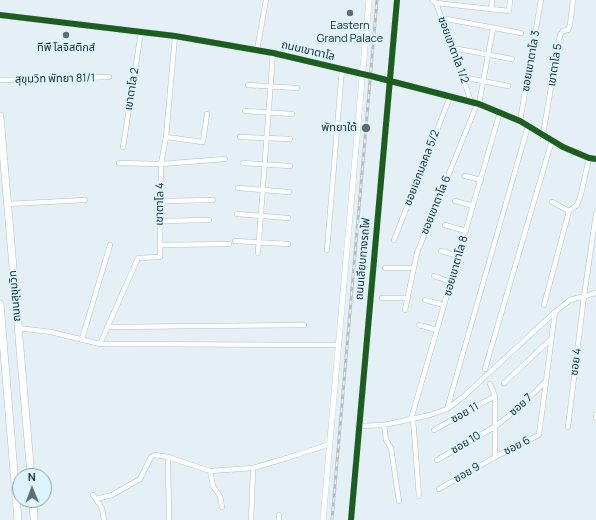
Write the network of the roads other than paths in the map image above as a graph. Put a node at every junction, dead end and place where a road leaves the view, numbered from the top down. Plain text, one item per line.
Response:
1 (266, 0) edge
2 (369, 0) edge
3 (397, 0) edge
4 (492, 0) edge
5 (510, 0) edge
6 (541, 0) edge
7 (573, 0) edge
8 (434, 1) edge
9 (491, 9) junction
10 (0, 14) edge
11 (447, 19) dead end
12 (493, 28) junction
13 (141, 32) junction
14 (521, 33) dead end
15 (174, 36) junction
16 (458, 49) dead end
17 (257, 50) junction
18 (273, 53) junction
19 (488, 55) junction
20 (512, 59) dead end
21 (342, 69) junction
22 (362, 74) junction
23 (109, 77) dead end
24 (467, 78) dead end
25 (0, 80) edge
26 (390, 80) junction
27 (484, 81) junction
28 (248, 85) dead end
29 (271, 86) junction
30 (508, 86) dead end
31 (297, 88) dead end
32 (450, 97) junction
33 (476, 103) junction
34 (245, 111) dead end
35 (269, 112) junction
36 (500, 112) junction
37 (207, 114) dead end
38 (292, 114) dead end
39 (0, 116) edge
40 (520, 121) junction
41 (528, 126) junction
42 (543, 134) junction
43 (166, 137) junction
44 (240, 137) dead end
45 (267, 138) junction
46 (290, 139) dead end
47 (552, 140) junction
48 (123, 147) dead end
49 (589, 158) junction
50 (225, 159) dead end
51 (596, 160) edge
52 (243, 163) dead end
53 (119, 164) dead end
54 (161, 164) junction
55 (265, 164) junction
56 (290, 166) dead end
57 (465, 176) dead end
58 (480, 180) junction
59 (238, 188) dead end
60 (263, 190) junction
61 (290, 192) dead end
62 (85, 200) dead end
63 (213, 200) dead end
64 (161, 201) junction
65 (454, 201) dead end
66 (552, 202) dead end
67 (8, 204) junction
68 (473, 206) junction
69 (569, 212) junction
70 (237, 214) dead end
71 (596, 214) edge
72 (261, 216) junction
73 (288, 218) dead end
74 (209, 220) dead end
75 (160, 221) junction
76 (445, 225) dead end
77 (466, 231) junction
78 (394, 240) dead end
79 (235, 241) dead end
80 (259, 242) junction
81 (229, 244) dead end
82 (288, 244) dead end
83 (110, 245) dead end
84 (160, 246) junction
85 (327, 250) dead end
86 (442, 251) dead end
87 (258, 253) dead end
88 (459, 256) junction
89 (385, 268) dead end
90 (413, 268) junction
91 (434, 276) dead end
92 (451, 282) junction
93 (596, 292) edge
94 (584, 296) junction
95 (382, 298) dead end
96 (408, 298) junction
97 (425, 300) dead end
98 (0, 304) edge
99 (444, 305) junction
100 (544, 305) dead end
101 (405, 310) dead end
102 (555, 312) junction
103 (304, 325) dead end
104 (419, 325) dead end
105 (107, 327) junction
106 (18, 328) junction
107 (437, 330) junction
108 (82, 339) junction
109 (550, 340) junction
110 (100, 344) junction
111 (339, 345) junction
112 (485, 370) dead end
113 (545, 382) junction
114 (504, 383) dead end
115 (490, 384) dead end
116 (495, 396) junction
117 (447, 409) junction
118 (412, 419) junction
119 (384, 425) junction
120 (358, 426) junction
121 (496, 426) junction
122 (568, 427) dead end
123 (434, 430) dead end
124 (330, 444) junction
125 (168, 456) junction
126 (495, 456) junction
127 (437, 460) dead end
128 (29, 468) edge
129 (210, 470) junction
130 (252, 472) dead end
131 (439, 489) dead end
132 (419, 496) dead end
133 (399, 501) dead end
134 (222, 507) dead end
135 (33, 508) edge
136 (18, 520) edge
137 (34, 520) edge
138 (104, 520) edge
139 (169, 520) edge
140 (252, 520) edge
141 (323, 520) edge
142 (351, 520) edge

1 - 17 street
2 - 22 street, ถนนเลียบทางรถไฟ
3 - 26 street, ถนนเลียบทางรถไฟ
4 - 9 street
5 - 9 street
6 - 40 street, ซอยเขาตาโล 3
7 - 42 street, เขาตาโล 5
8 - 9 street
8 - 33 street, ซอยเขาตาโล 1/2
10 - 13 street, ถนนเขาตาโล
11 - 12 street
12 - 14 street
12 - 19 street, ซอยเขาตาโล 6
13 - 15 street, ถนนเขาตาโล
13 - 48 street, เขาตาโล 2
15 - 17 street, ถนนเขาตาโล
15 - 43 street, เขาตาโล 4
16 - 19 street
17 - 18 street, ถนนเขาตาโล
18 - 21 street, ถนนเขาตาโล
18 - 29 street
19 - 20 street
19 - 27 street, ซอยเขาตาโล 6
21 - 22 street, ถนนเขาตาโล
21 - 85 street
22 - 26 street, ถนนเขาตาโล
22 - 111 street, ถนนเลียบทางรถไฟ
23 - 25 street, สุขุมวิท พัทยา 81/1
24 - 27 street
26 - 32 street, ถนนเขาตาโล
26 - 120 street, ถนนเลียบทางรถไฟ
27 - 30 street
27 - 33 street, ซอยเขาตาโล 6
28 - 29 street
29 - 31 street
29 - 35 street
32 - 33 street, ถนนเขาตาโล
32 - 78 street, ซอยเอกมลคล 5/2
33 - 36 street, ถนนเขาตาโล
33 - 90 street, ซอยเขาตาโล 6
34 - 35 street
35 - 38 street
35 - 45 street
36 - 40 street, ถนนเขาตาโล
36 - 58 street, ซอยเขาตาโล 8
37 - 43 street
39 - 67 highway, ถนนสุขุมวิท
40 - 41 street, ถนนเขาตาโล
41 - 42 street, ถนนเขาตาโล
41 - 117 street
42 - 47 street, ถนนเขาตาโล
43 - 54 street, เขาตาโล 4
44 - 45 street
45 - 46 street
45 - 55 street
47 - 49 street, ถนนเขาตาโล
47 - 112 street
49 - 51 street, ถนนเขาตาโล
49 - 69 street
50 - 54 street
52 - 55 street
53 - 54 street
54 - 64 street, เขาตาโล 4
55 - 56 street
55 - 60 street
57 - 58 street
58 - 68 street, ซอยเขาตาโล 8
59 - 60 street
60 - 61 street
60 - 72 street
62 - 67 street
63 - 64 street
64 - 75 street, เขาตาโล 4
65 - 68 street
66 - 69 street
67 - 106 highway, ถนนสุขุมวิท
68 - 77 street, ซอยเขาตาโล 8
69 - 100 street
70 - 72 street
71 - 94 street, ซอย 4
72 - 73 street
72 - 80 street
74 - 75 street
75 - 84 street, เขาตาโล 4
76 - 77 street
77 - 88 street, ซอยเขาตาโล 8
79 - 80 street
80 - 82 street
80 - 87 street
81 - 84 street
83 - 108 street
84 - 105 street
86 - 88 street
88 - 92 street, ซอยเขาตาโล 8
89 - 90 street
90 - 96 street, ซอยเขาตาโล 6
91 - 92 street
92 - 99 street, ซอยเขาตาโล 8
93 - 94 street
94 - 102 street
94 - 122 street, ซอย 4
95 - 96 street
96 - 101 street, ซอยเขาตาโล 6
97 - 99 street
98 - 136 highway, ถนนสุขุมวิท
99 - 107 street, ซอยเขาตาโล 8
102 - 109 street
102 - 117 street
103 - 105 street
104 - 107 street
105 - 110 street
106 - 108 street
106 - 128 highway, ถนนสุขุมวิท
107 - 118 street, ซอยเขาตาโล 8
108 - 110 street
109 - 113 street
109 - 114 street
110 - 111 street
111 - 124 street, ถนนเลียบทางรถไฟ
113 - 121 street, ซอย 7
113 - 126 street, ซอย 6
115 - 116 street
116 - 121 street
116 - 123 street, ซอย 11
117 - 118 street
118 - 119 street
118 - 132 street
119 - 120 street
119 - 133 street
120 - 142 street, ถนนเลียบทางรถไฟ
121 - 126 street
121 - 127 street, ซอย 10
124 - 129 street
124 - 141 street, ถนนเลียบทางรถไฟ
125 - 129 street
125 - 138 street
125 - 139 street
126 - 131 street, ซอย 9
129 - 134 street
130 - 140 street
135 - 137 highway

